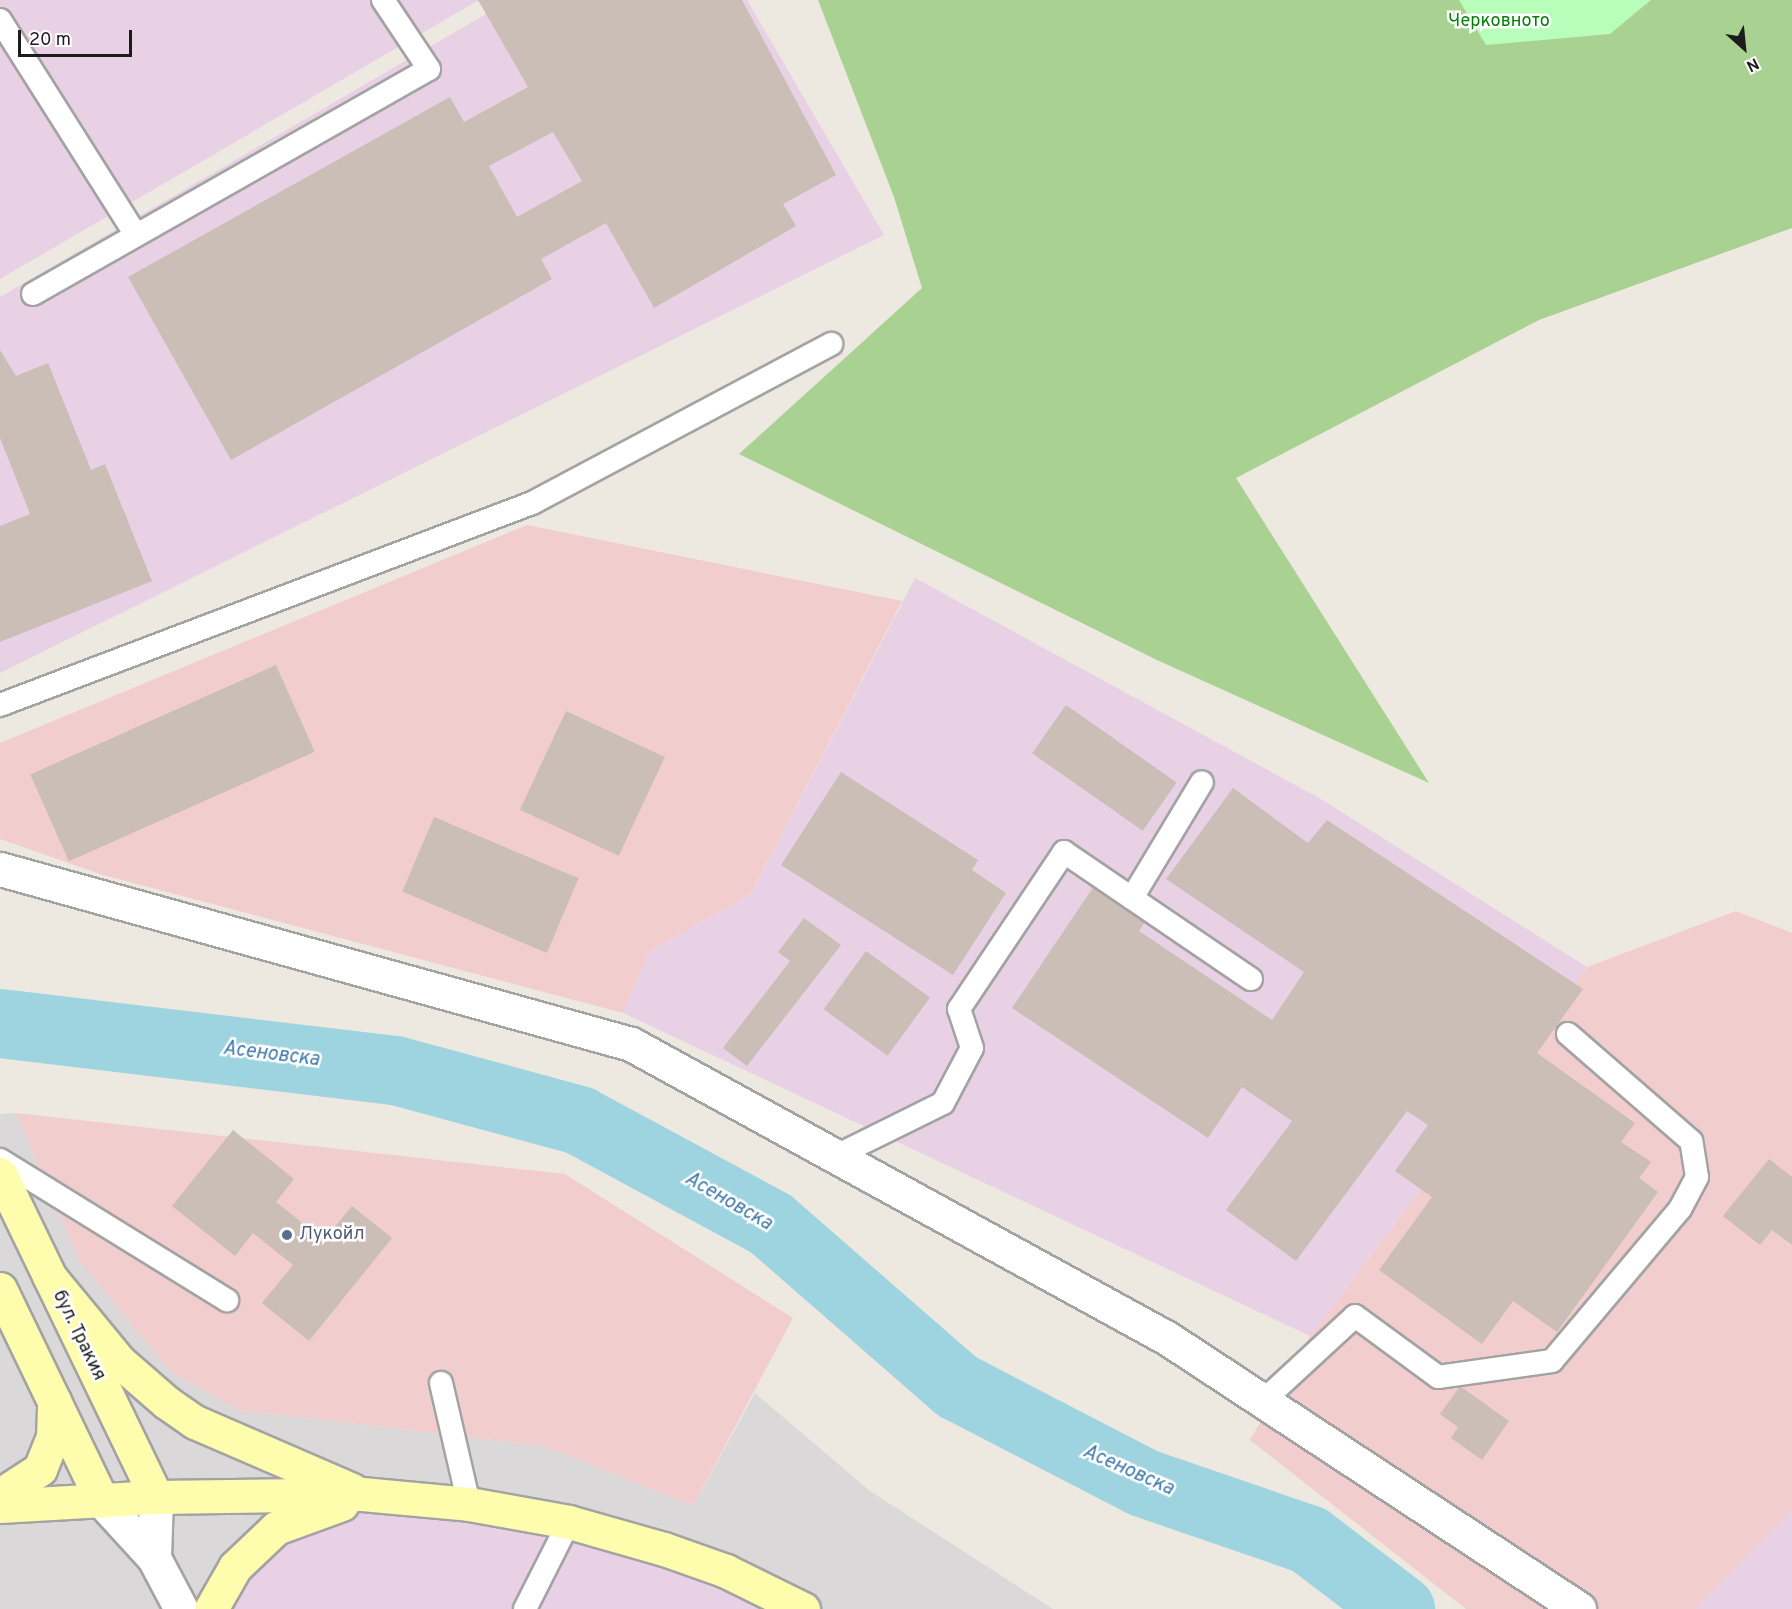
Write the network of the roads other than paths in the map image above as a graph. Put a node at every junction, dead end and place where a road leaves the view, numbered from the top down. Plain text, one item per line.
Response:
1 (383, 0) edge
2 (0, 20) edge
3 (136, 235) junction
4 (33, 294) dead end
5 (831, 345) dead end
6 (0, 705) edge
7 (1202, 782) dead end
8 (0, 869) edge
9 (1132, 898) junction
10 (1251, 979) dead end
11 (1568, 1034) dead end
12 (838, 1155) junction
13 (0, 1160) edge
14 (0, 1174) edge
15 (49, 1276) junction
16 (0, 1289) edge
17 (227, 1300) dead end
18 (441, 1383) dead end
19 (54, 1399) junction
20 (1263, 1401) junction
21 (362, 1494) junction
22 (0, 1495) edge
23 (395, 1496) junction
24 (156, 1497) junction
25 (102, 1501) junction
26 (469, 1504) junction
27 (0, 1506) edge
28 (569, 1522) junction
29 (154, 1558) junction
30 (181, 1609) edge
31 (211, 1609) edge
32 (525, 1609) edge
33 (803, 1609) edge
34 (1579, 1609) edge

1 - 3 lane
2 - 3 lane
3 - 4 lane
5 - 6 lane
7 - 9 lane
8 - 12 street
9 - 10 lane
9 - 12 lane
11 - 20 lane
12 - 20 street
13 - 17 lane
14 - 15 main road, бул. Тракия
15 - 21 main road
15 - 24 main road, бул. Тракия
16 - 19 main road
18 - 26 lane
19 - 22 main road
19 - 25 main road
20 - 34 street
21 - 23 main road
21 - 24 main road
23 - 26 main road
23 - 31 main road
24 - 25 main road
24 - 29 street
25 - 27 main road
25 - 29 street
26 - 28 main road
28 - 32 lane
28 - 33 main road
29 - 30 street

